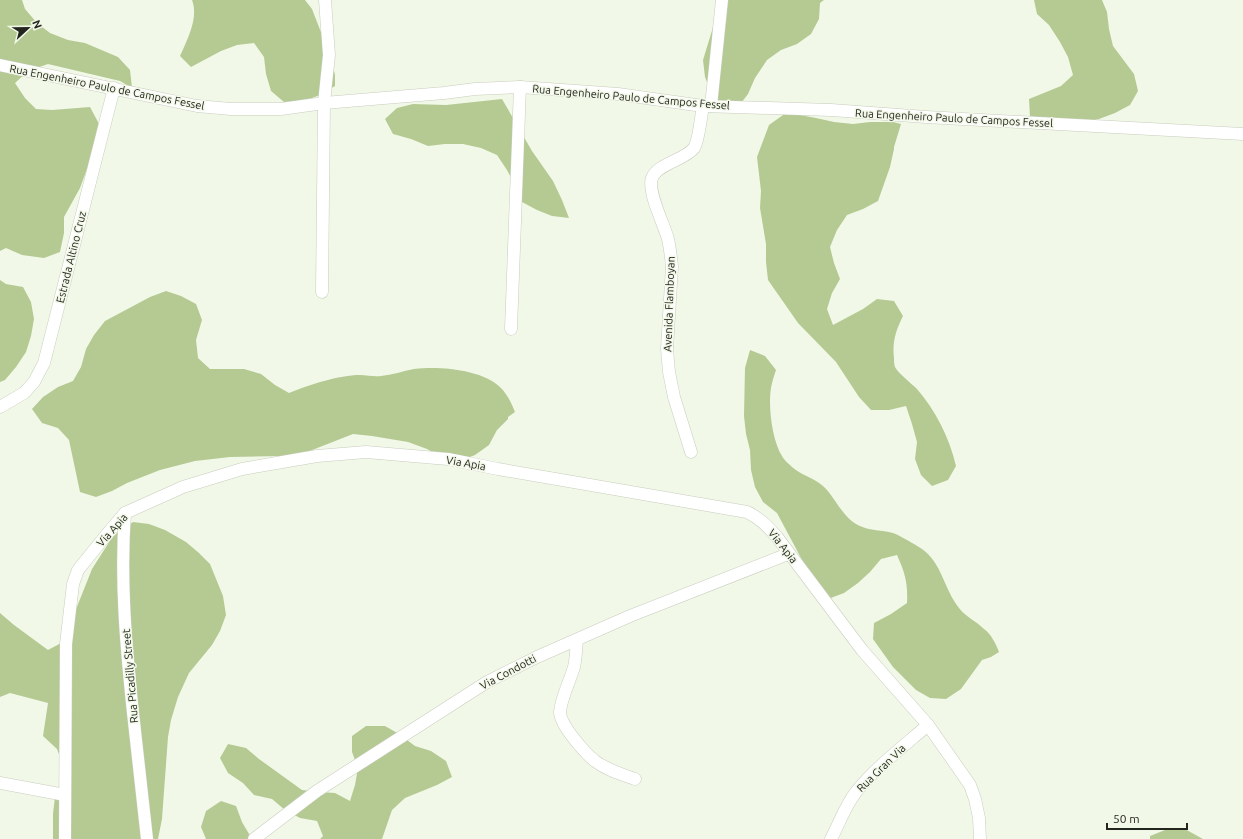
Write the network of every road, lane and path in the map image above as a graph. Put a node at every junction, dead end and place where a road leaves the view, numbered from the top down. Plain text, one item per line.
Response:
1 (325, 0) edge
2 (722, 0) edge
3 (0, 66) edge
4 (520, 87) junction
5 (114, 88) junction
6 (324, 103) junction
7 (707, 106) junction
8 (1243, 134) edge
9 (322, 292) dead end
10 (511, 329) dead end
11 (0, 406) edge
12 (691, 452) dead end
13 (125, 513) junction
14 (788, 554) junction
15 (576, 640) junction
16 (928, 725) junction
17 (634, 780) dead end
18 (0, 783) edge
19 (65, 795) junction
20 (65, 839) edge
21 (147, 839) edge
22 (254, 839) edge
23 (831, 839) edge
24 (980, 839) edge

1 - 6 street
2 - 7 street
3 - 5 street, Rua Engenheiro Paulo de Campos Fessel
4 - 6 street, Rua Engenheiro Paulo de Campos Fessel
4 - 7 street, Rua Engenheiro Paulo de Campos Fessel
4 - 10 street
5 - 6 street, Rua Engenheiro Paulo de Campos Fessel
5 - 11 street, Estrada Altino Cruz
6 - 9 street
7 - 8 street, Rua Engenheiro Paulo de Campos Fessel
7 - 12 street, Avenida Flamboyan
13 - 14 street, Via Apia
13 - 19 street, Via Apia
13 - 21 street, Rua Picadilly Street
14 - 15 street, Via Condotti
14 - 16 street, Via Apia
15 - 17 street
15 - 22 street, Via Condotti
16 - 23 street, Rua Gran Via
16 - 24 street, Via Apia
18 - 19 street
19 - 20 street, Via Apia

